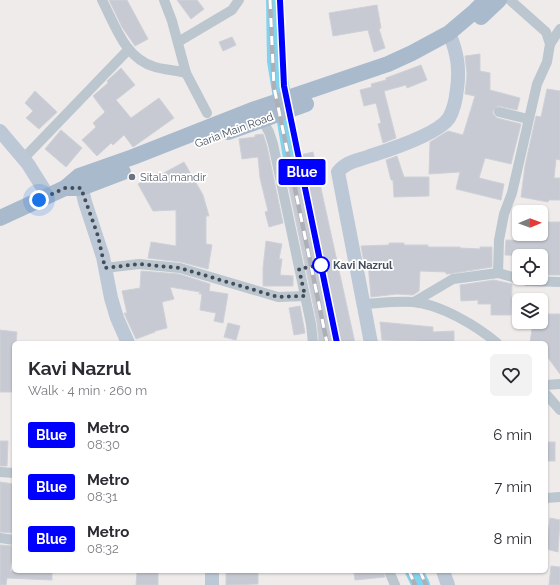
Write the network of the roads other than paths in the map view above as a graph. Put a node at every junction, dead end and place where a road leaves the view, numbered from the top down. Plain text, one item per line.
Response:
1 (102, 0) edge
2 (164, 0) edge
3 (239, 0) edge
4 (486, 0) edge
5 (499, 0) edge
6 (510, 0) edge
7 (560, 29) edge
8 (451, 37) junction
9 (178, 42) junction
10 (550, 44) junction
11 (128, 50) junction
12 (186, 73) junction
13 (499, 112) dead end
14 (207, 113) dead end
15 (259, 114) junction
16 (528, 119) junction
17 (0, 131) edge
18 (23, 159) junction
19 (80, 182) junction
20 (48, 196) junction
21 (0, 218) edge
22 (105, 268) junction
23 (498, 273) junction
24 (560, 282) edge
25 (305, 296) junction
26 (414, 302) junction
27 (364, 304) junction
28 (127, 341) edge
29 (313, 341) edge
30 (371, 341) edge
31 (495, 341) edge
32 (560, 384) edge
33 (548, 385) edge
34 (548, 396) edge
35 (560, 410) edge
36 (0, 472) edge
37 (12, 473) edge
38 (560, 497) edge
39 (548, 498) edge
40 (0, 538) edge
41 (12, 540) edge
42 (212, 573) edge
43 (390, 573) edge
44 (444, 573) edge
45 (212, 585) edge
46 (395, 585) edge
47 (448, 585) edge

1 - 11 street
2 - 9 street
3 - 9 street
4 - 8 main road, Garia Main Road
5 - 8 main road, Garia Main Road
6 - 10 street
7 - 10 street
8 - 15 main road, Garia Main Road
8 - 27 street
9 - 12 street
10 - 16 street
11 - 12 street
11 - 18 street
12 - 14 street
13 - 16 street
15 - 19 main road, Garia Main Road
15 - 25 street
16 - 23 street
17 - 18 street
18 - 20 street
19 - 20 main road, Garia Main Road
19 - 22 street
20 - 21 main road, Garia Main Road
22 - 25 street
22 - 28 street
23 - 24 street
23 - 26 street
25 - 29 street
26 - 27 street
26 - 31 street
27 - 30 street
32 - 33 street
34 - 35 street
36 - 37 street
38 - 39 street
40 - 41 street
42 - 45 street
43 - 46 street
44 - 47 street

